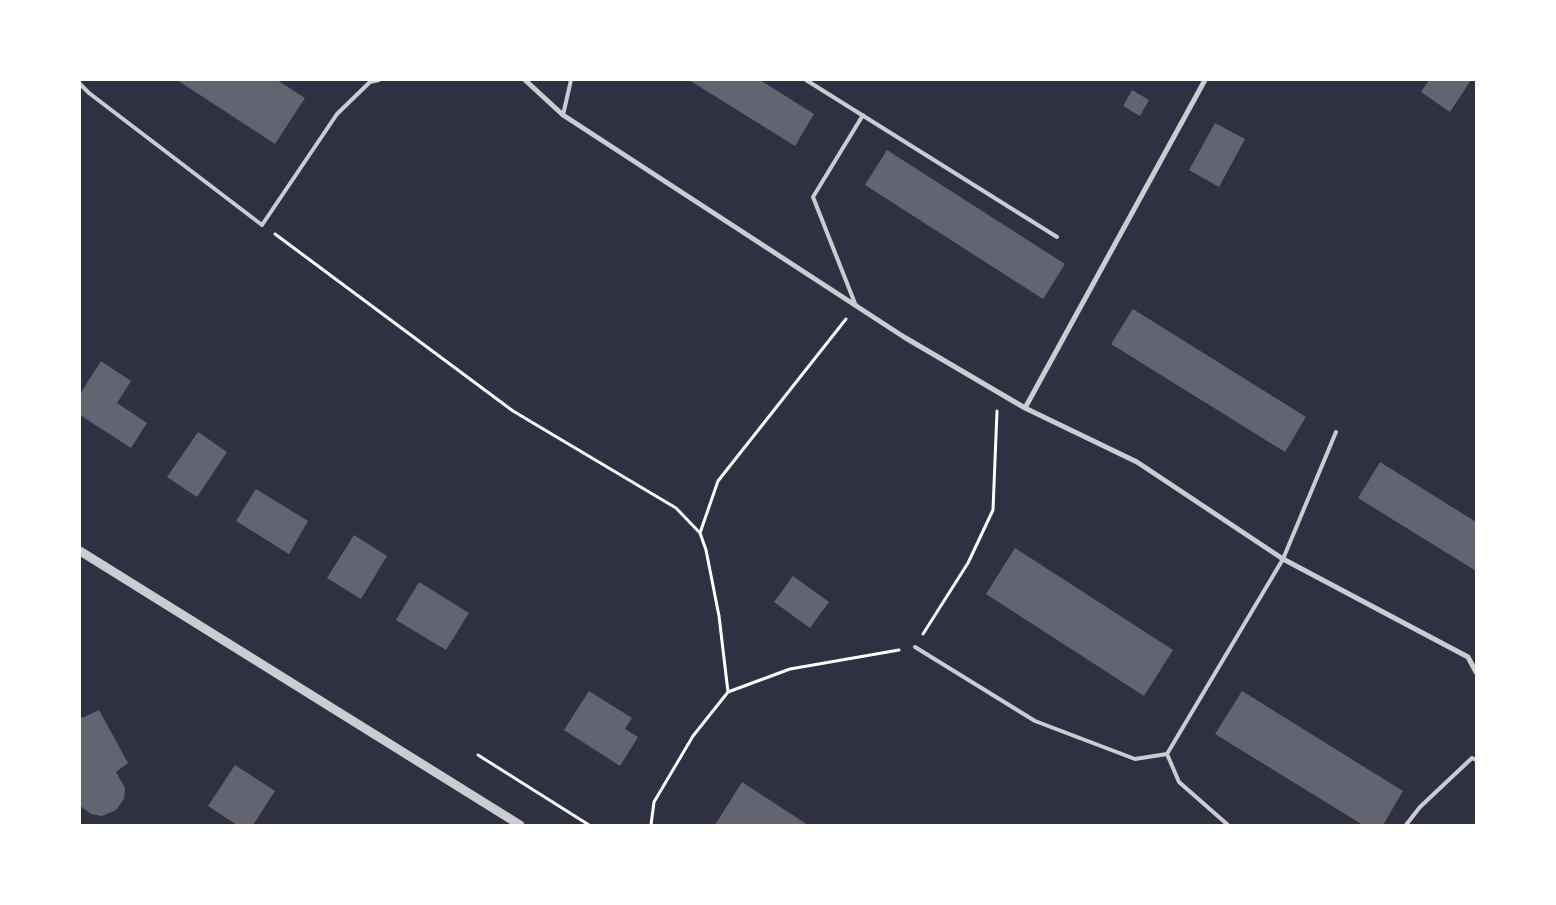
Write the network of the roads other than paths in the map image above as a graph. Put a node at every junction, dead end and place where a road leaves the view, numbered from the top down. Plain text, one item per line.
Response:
1 (379, 80) edge
2 (525, 80) edge
3 (571, 80) edge
4 (806, 80) edge
5 (1205, 80) edge
6 (370, 81) edge
7 (80, 84) edge
8 (563, 115) junction
9 (863, 115) junction
10 (1057, 237) dead end
11 (856, 306) junction
12 (1024, 408) junction
13 (1336, 432) dead end
14 (80, 552) edge
15 (1283, 560) junction
16 (915, 647) road end
17 (1468, 657) junction
18 (1476, 659) edge
19 (1476, 672) edge
20 (1167, 754) junction
21 (1476, 760) edge
22 (520, 825) edge
23 (1228, 825) edge
24 (1406, 825) edge

1 - 6 lane
2 - 8 street
3 - 8 lane
4 - 9 lane
5 - 12 street
6 - 7 lane
8 - 11 street
9 - 10 lane
9 - 11 lane
11 - 12 street
12 - 15 street
13 - 15 lane
14 - 22 street
15 - 17 street
15 - 20 lane
16 - 20 lane
17 - 18 street
17 - 19 street
20 - 23 lane
21 - 24 lane

